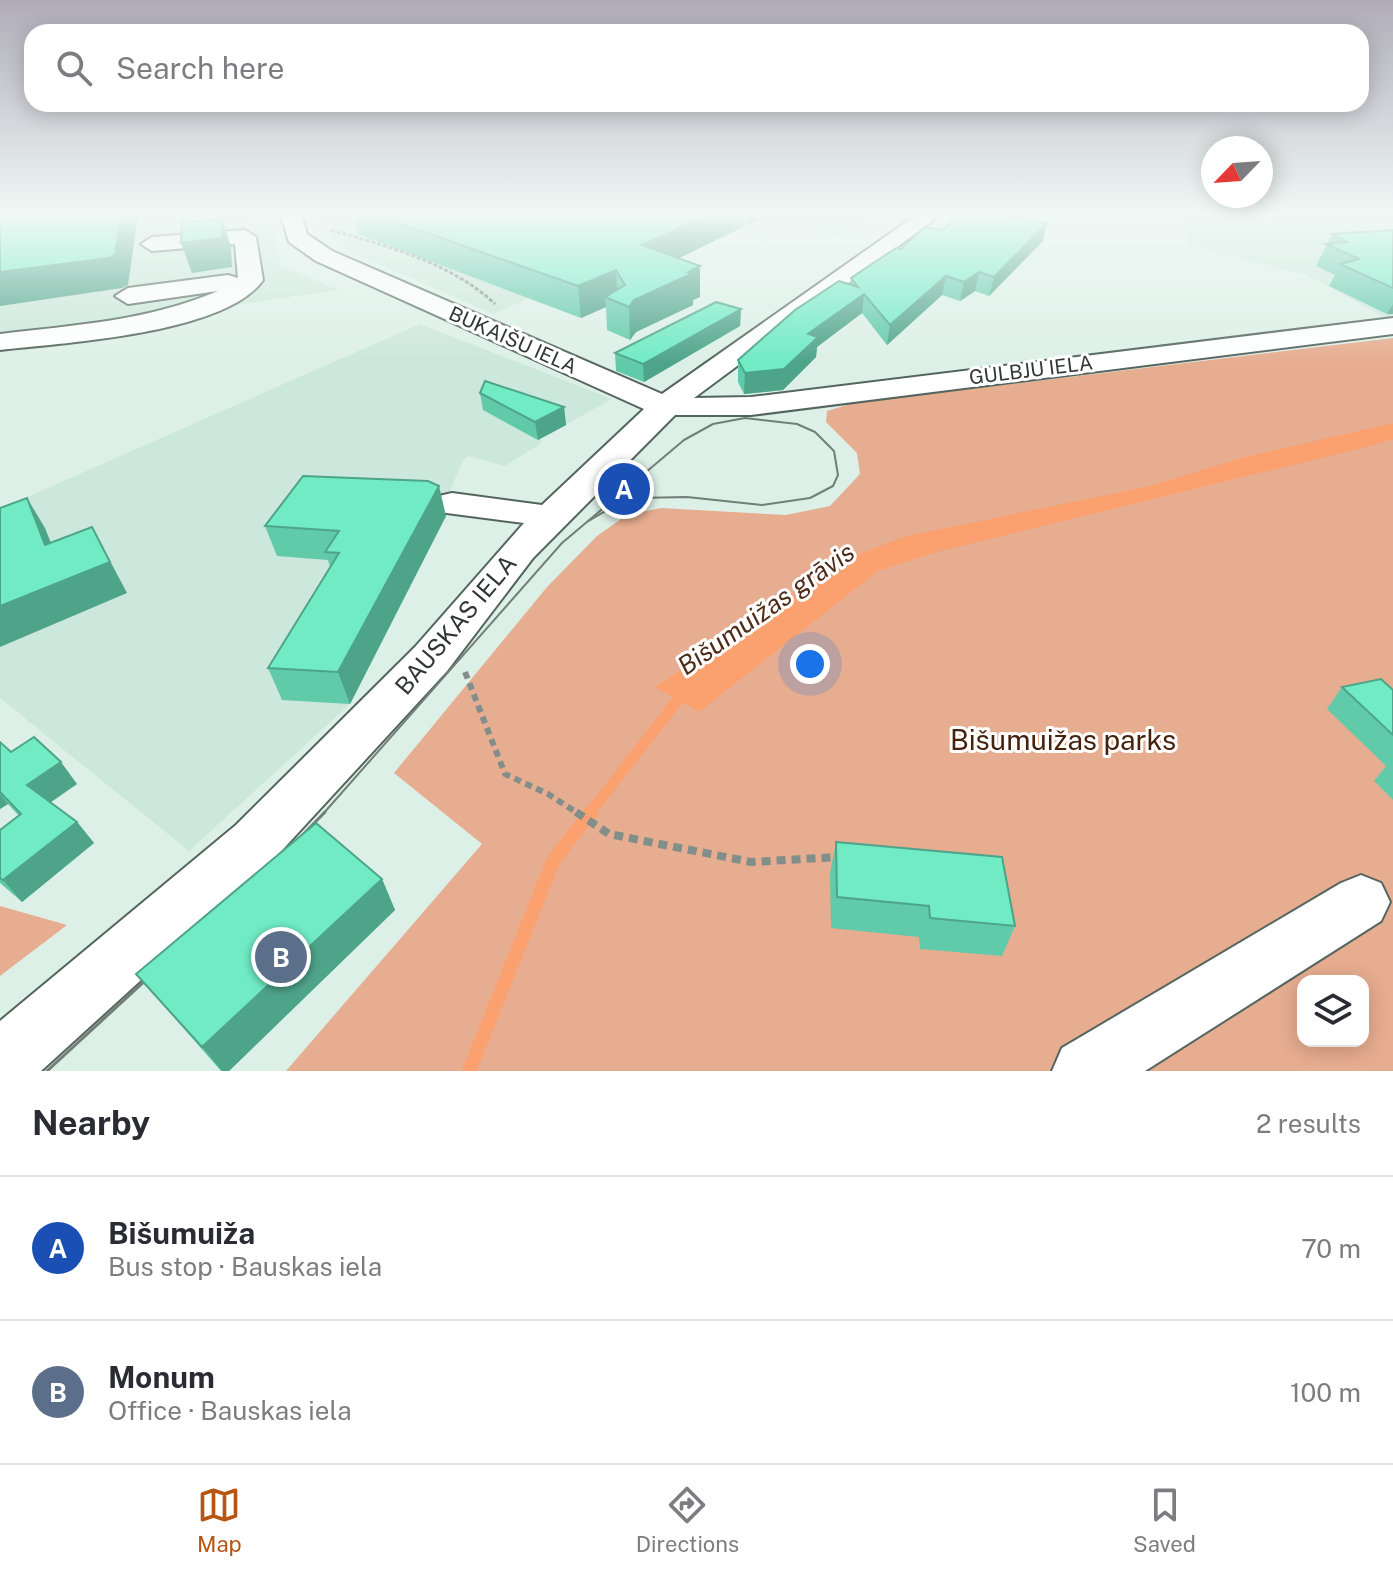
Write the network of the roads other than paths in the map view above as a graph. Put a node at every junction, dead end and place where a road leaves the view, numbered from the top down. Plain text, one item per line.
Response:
1 (249, 263) edge
2 (340, 263) edge
3 (864, 263) edge
4 (251, 280) junction
5 (128, 296) dead end
6 (745, 315) dead end
7 (778, 325) junction
8 (1393, 326) edge
9 (0, 342) edge
10 (669, 405) junction
11 (452, 504) dead end
12 (550, 518) junction
13 (1361, 902) dead end
14 (0, 1064) edge
15 (1085, 1071) edge

1 - 4 street
2 - 10 street, BUKAIŠU IELA
3 - 7 street, BAUSKAS IELA
4 - 5 street
4 - 9 street
6 - 7 street
7 - 10 street, BAUSKAS IELA
8 - 10 street, GULBJU IELA
10 - 12 street, BAUSKAS IELA
11 - 12 street
12 - 14 street, BAUSKAS IELA
13 - 15 street

